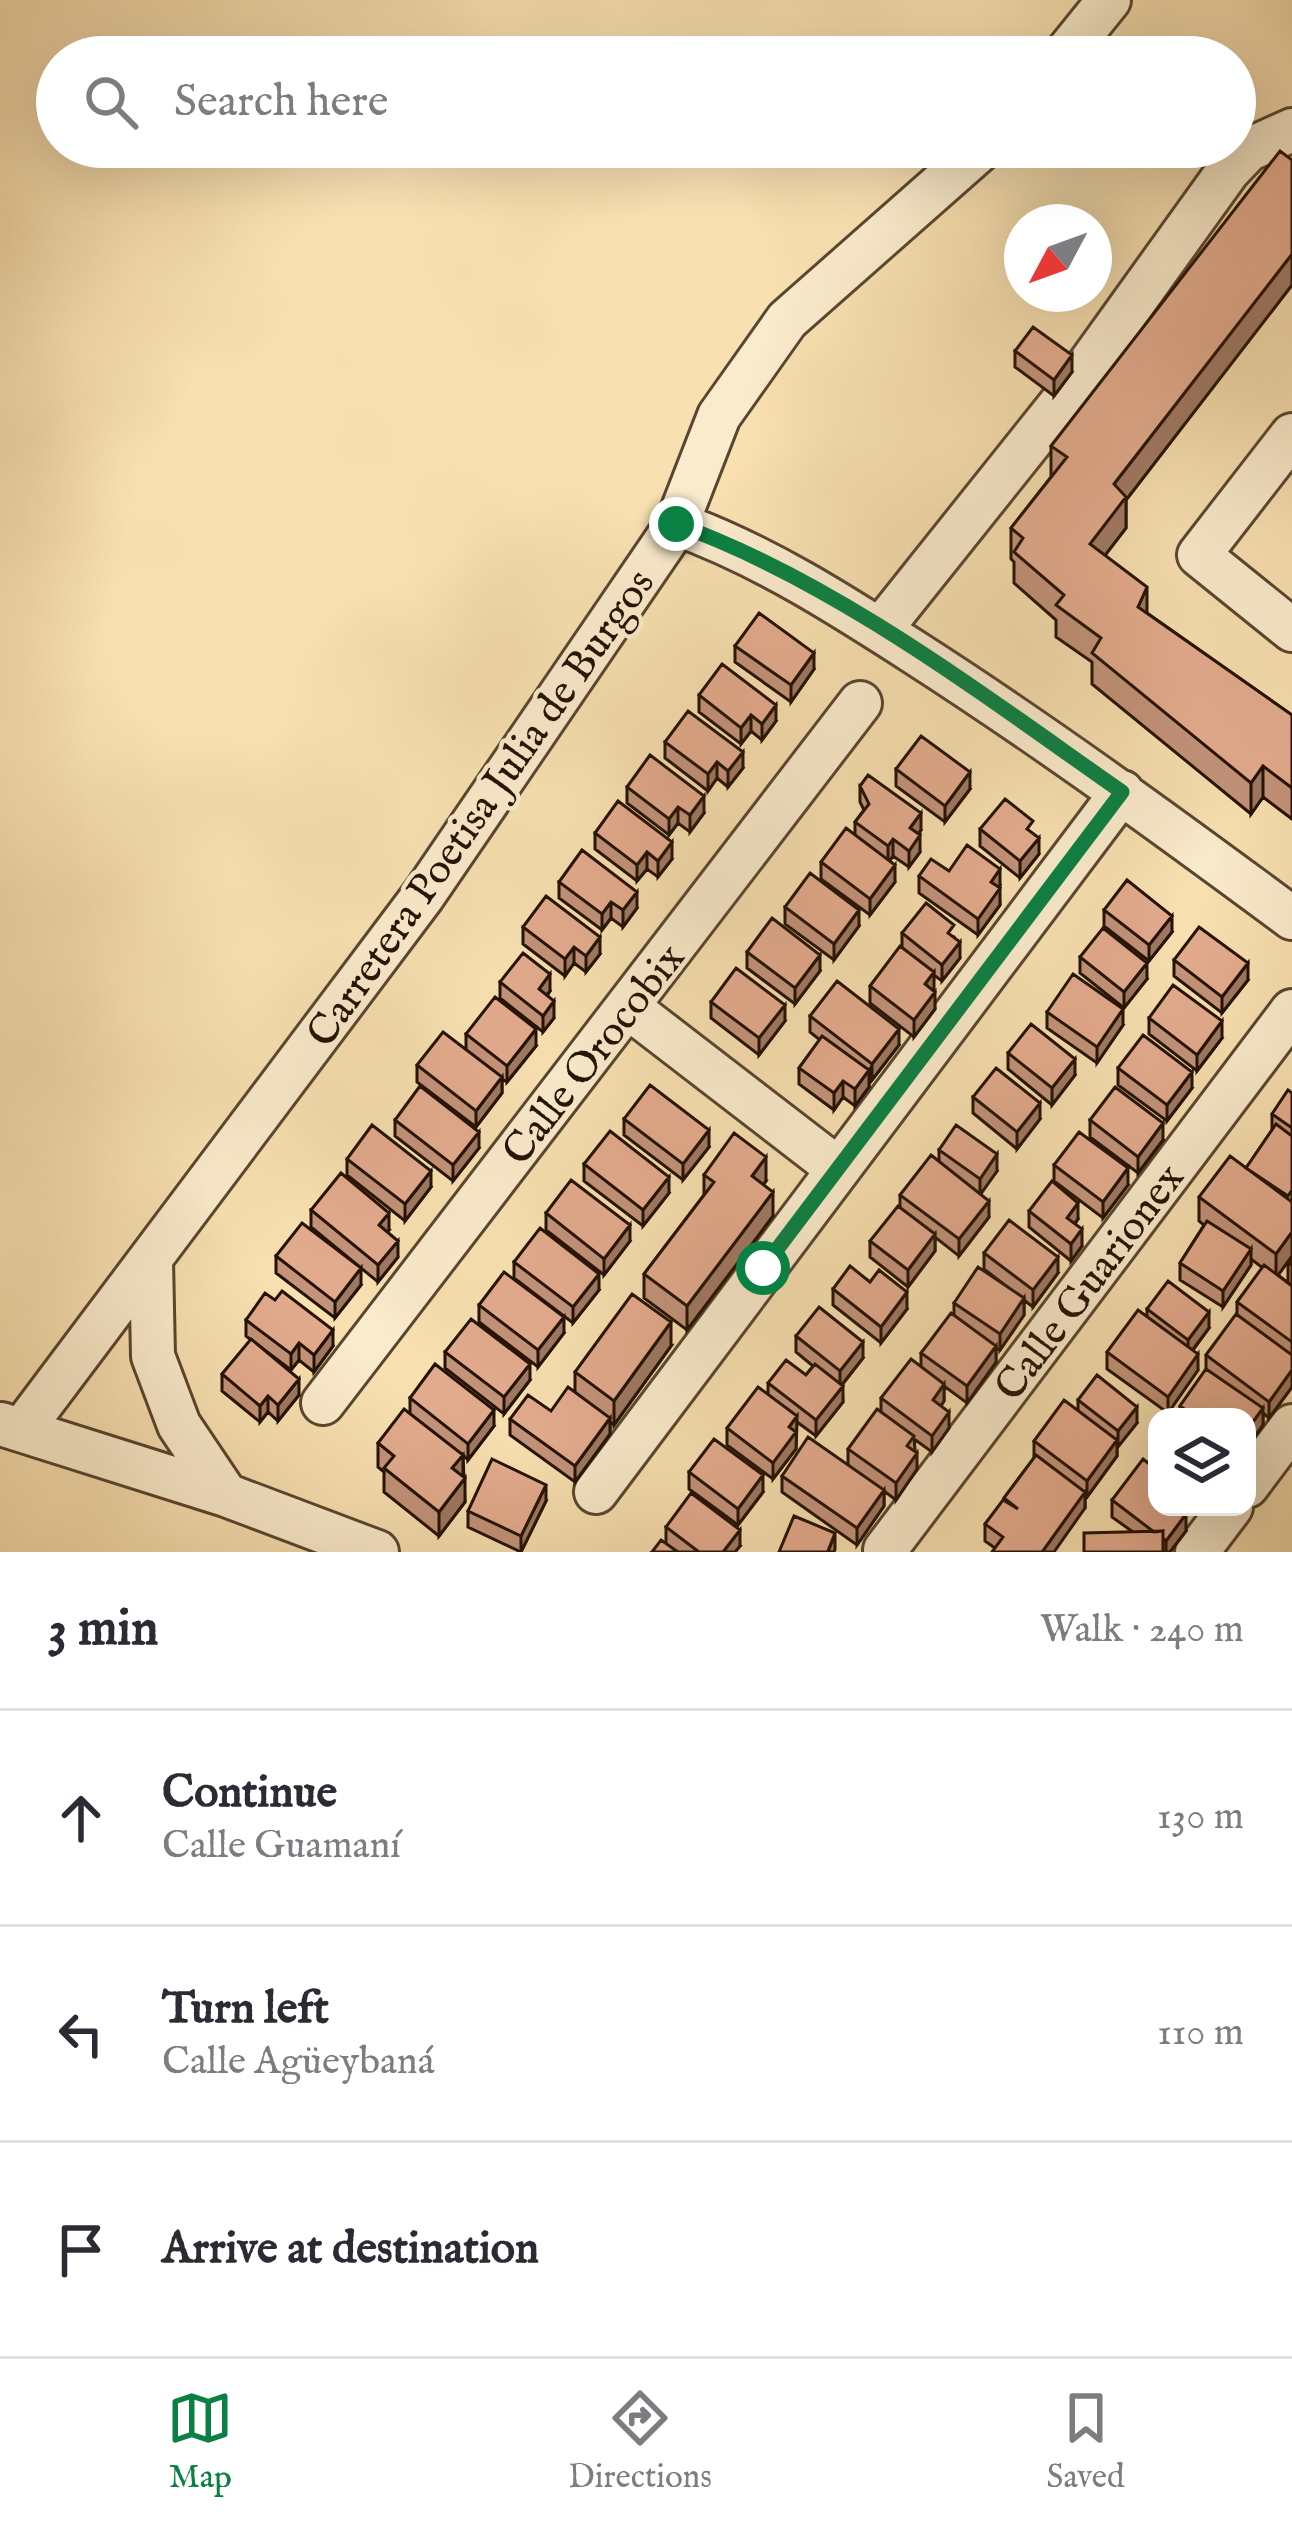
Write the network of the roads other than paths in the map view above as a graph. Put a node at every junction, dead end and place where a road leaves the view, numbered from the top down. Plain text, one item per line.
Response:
1 (1109, 0) edge
2 (1080, 36) edge
3 (1292, 130) edge
4 (1256, 146) edge
5 (959, 168) edge
6 (1231, 168) edge
7 (1292, 435) edge
8 (676, 524) junction
9 (880, 630) junction
10 (1292, 630) edge
11 (860, 703) dead end
12 (1122, 792) junction
13 (1292, 918) edge
14 (628, 1006) junction
15 (1292, 1011) edge
16 (837, 1168) junction
17 (152, 1260) junction
18 (322, 1403) dead end
19 (12, 1425) edge
20 (1292, 1426) edge
21 (1256, 1474) edge
22 (596, 1492) dead end
23 (226, 1495) junction
24 (1225, 1516) edge
25 (885, 1550) edge
26 (377, 1552) edge
27 (1197, 1552) edge

1 - 2 street
3 - 4 street
5 - 8 street, Carretera Poetisa Julia de Burgos
6 - 9 street
7 - 10 street
8 - 9 street
8 - 17 street, Carretera Poetisa Julia de Burgos
9 - 12 street
11 - 14 street, Calle Orocobix
12 - 13 street
12 - 16 street
14 - 16 street
14 - 18 street, Calle Orocobix
15 - 25 street, Calle Guarionex
16 - 22 street
17 - 19 street, Carretera Poetisa Julia de Burgos
17 - 23 street
19 - 23 street
20 - 21 street
23 - 26 street
24 - 27 street

